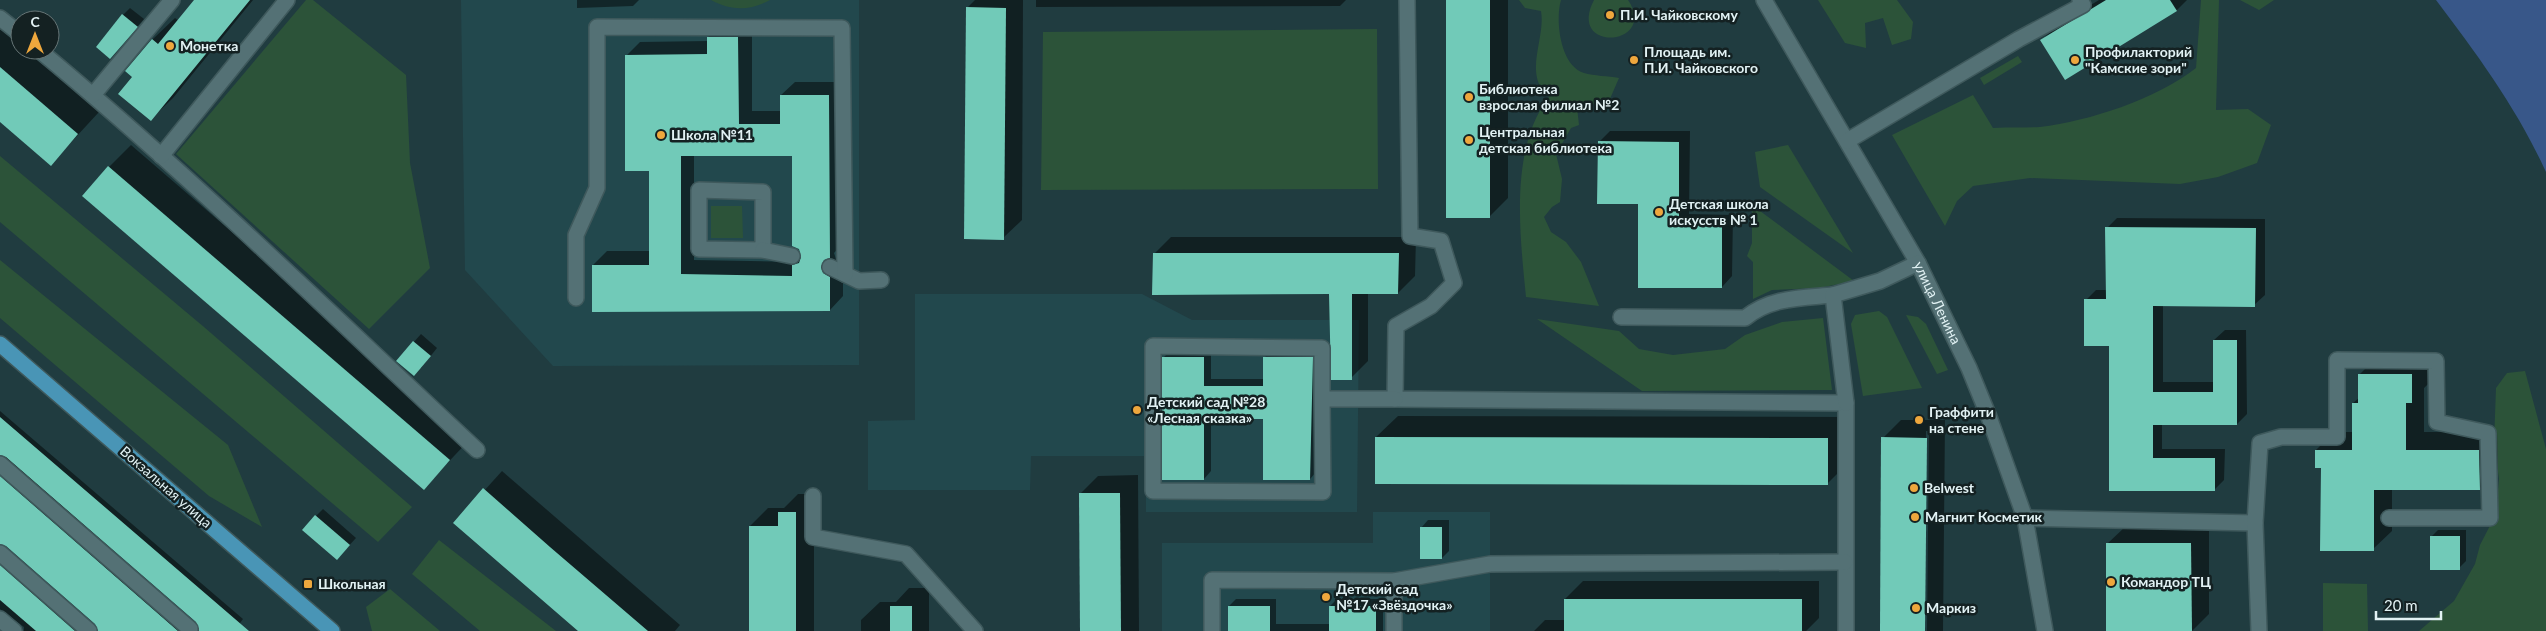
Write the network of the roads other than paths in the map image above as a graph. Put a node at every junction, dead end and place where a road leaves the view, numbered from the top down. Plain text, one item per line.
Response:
1 (172, 0) edge
2 (287, 0) edge
3 (1407, 0) edge
4 (1764, 0) edge
5 (2085, 2) edge
6 (0, 18) edge
7 (10, 26) edge
8 (51, 60) edge
9 (92, 95) junction
10 (1847, 141) junction
11 (160, 156) junction
12 (763, 250) junction
13 (792, 256) dead end
14 (1918, 263) junction
15 (830, 267) dead end
16 (845, 274) junction
17 (881, 280) dead end
18 (1833, 295) junction
19 (576, 298) dead end
20 (1621, 317) dead end
21 (0, 344) edge
22 (1322, 399) junction
23 (1395, 399) junction
24 (1846, 402) junction
25 (477, 450) dead end
26 (0, 464) edge
27 (813, 496) dead end
28 (2025, 518) junction
29 (2389, 518) dead end
30 (2255, 523) junction
31 (0, 552) edge
32 (1845, 562) junction
33 (1394, 581) junction
34 (0, 619) edge
35 (190, 629) dead end
36 (14, 631) edge
37 (89, 631) edge
38 (332, 631) edge
39 (976, 631) edge
40 (1212, 631) edge
41 (1394, 631) edge
42 (1846, 631) edge
43 (2045, 631) edge
44 (2259, 631) edge

1 - 9 street
2 - 11 street
3 - 23 street
4 - 10 street, улица Ленина
5 - 10 street
6 - 7 street
8 - 9 street
9 - 11 street
10 - 14 street, улица Ленина
11 - 25 street
12 - 12 street
12 - 13 street
14 - 18 street
14 - 28 street, улица Ленина
15 - 16 street
16 - 17 street
16 - 19 street
18 - 20 street
18 - 24 street
21 - 38 main road, Вокзальная улица
22 - 22 street
22 - 23 street
23 - 24 street
24 - 32 street
26 - 35 street
27 - 39 street
28 - 30 street
28 - 43 street, улица Ленина
29 - 30 street
30 - 44 street
31 - 37 street
32 - 33 street
32 - 42 street
33 - 40 street
33 - 41 street
34 - 36 street

